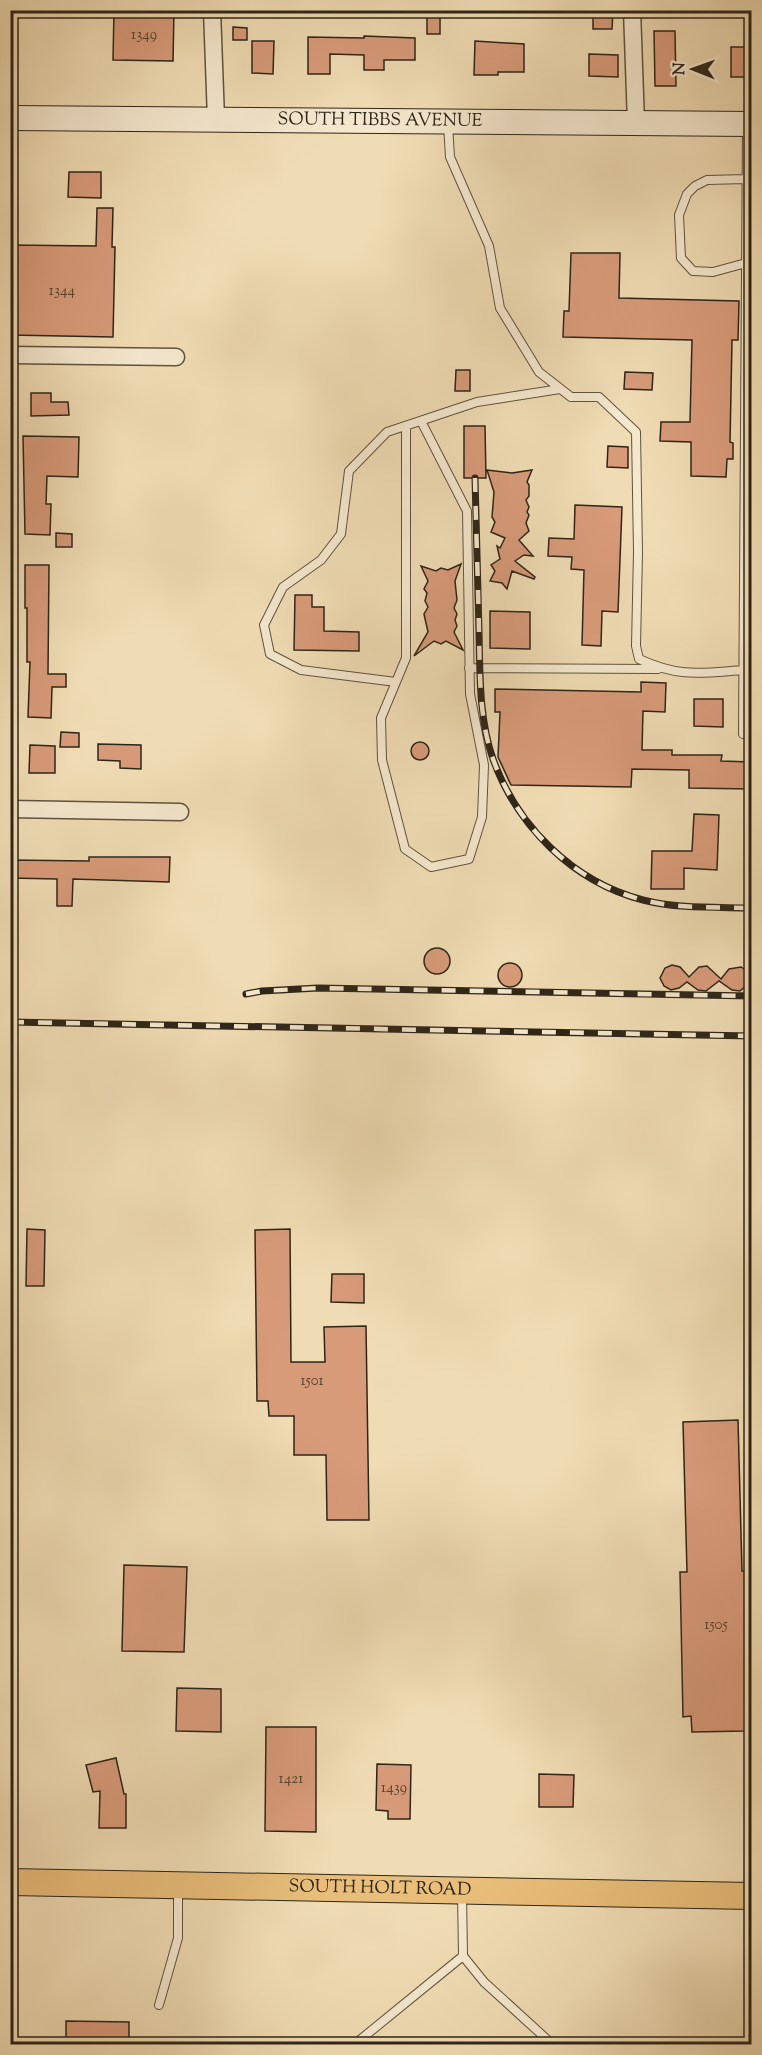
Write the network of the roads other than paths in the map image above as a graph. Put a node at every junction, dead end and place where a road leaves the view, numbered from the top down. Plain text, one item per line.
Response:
1 (212, 10) edge
2 (632, 10) edge
3 (10, 118) edge
4 (216, 119) junction
5 (448, 121) junction
6 (636, 123) junction
7 (749, 124) edge
8 (746, 179) junction
9 (746, 263) junction
10 (10, 355) edge
11 (176, 357) dead end
12 (560, 388) junction
13 (421, 421) junction
14 (406, 426) junction
15 (748, 441) edge
16 (748, 485) edge
17 (748, 609) edge
18 (469, 668) junction
19 (660, 669) junction
20 (744, 670) junction
21 (396, 682) junction
22 (743, 734) dead end
23 (10, 809) edge
24 (180, 812) dead end
25 (10, 1882) edge
26 (178, 1885) junction
27 (462, 1890) junction
28 (752, 1896) edge
29 (463, 1956) junction
30 (159, 2005) dead end
31 (355, 2044) edge
32 (552, 2044) edge

1 - 4 street
2 - 6 street
3 - 4 main road, SOUTH TIBBS AVENUE
4 - 5 main road, SOUTH TIBBS AVENUE
5 - 6 main road, SOUTH TIBBS AVENUE
5 - 12 lane
6 - 7 main road, SOUTH TIBBS AVENUE
7 - 8 lane
8 - 9 lane
8 - 9 lane
9 - 15 lane
10 - 11 street
12 - 13 lane
12 - 19 lane
13 - 14 lane
13 - 18 lane
14 - 21 lane
14 - 21 lane
15 - 16 lane
16 - 17 lane
17 - 20 lane
18 - 19 lane
18 - 21 lane
19 - 20 lane
20 - 22 lane
23 - 24 street
25 - 26 main road, SOUTH HOLT ROAD
26 - 27 main road, SOUTH HOLT ROAD
26 - 30 lane
27 - 28 main road, SOUTH HOLT ROAD
27 - 29 lane
29 - 31 lane
29 - 32 lane

